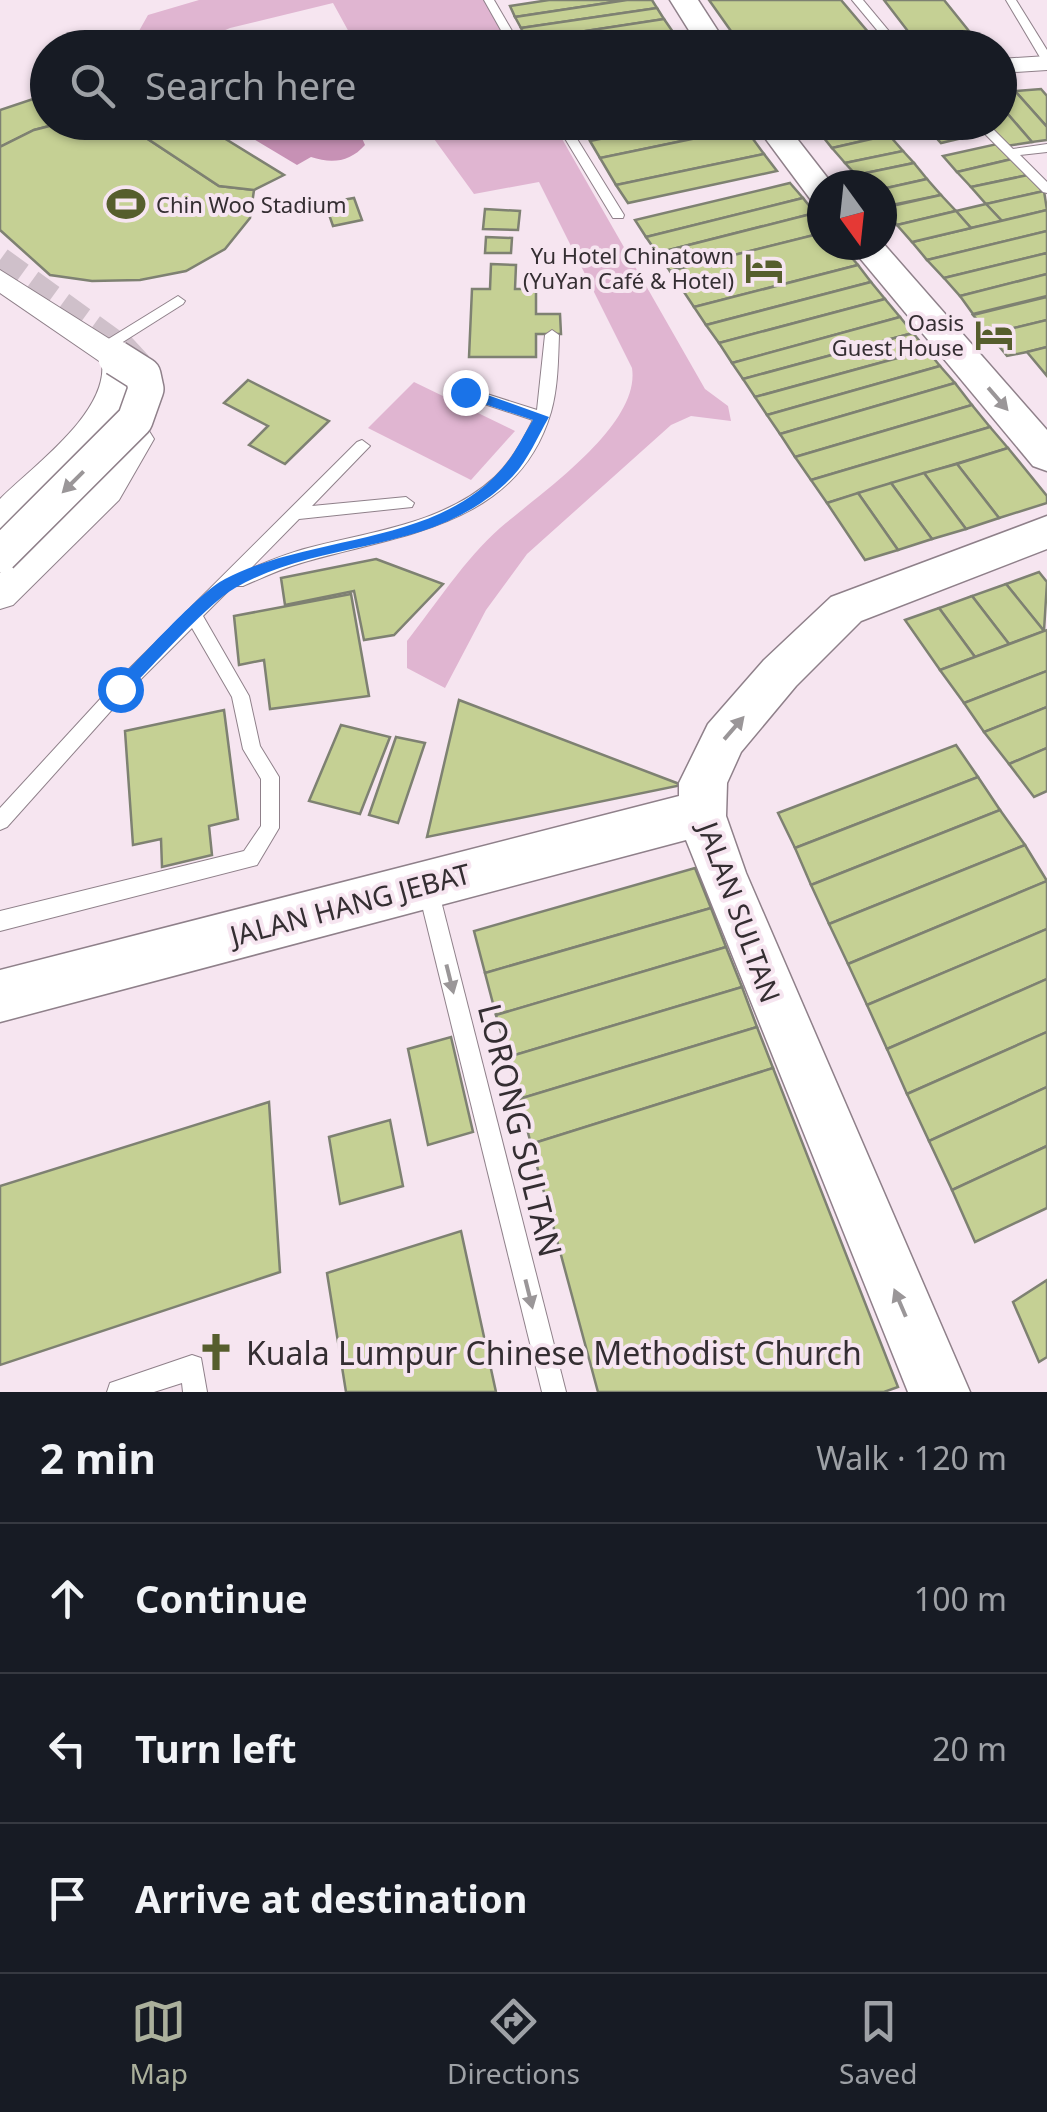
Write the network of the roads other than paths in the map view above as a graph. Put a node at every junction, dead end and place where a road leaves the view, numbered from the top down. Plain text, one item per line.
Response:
1 (488, 0) edge
2 (684, 0) edge
3 (857, 0) edge
4 (1011, 0) edge
5 (506, 30) edge
6 (704, 30) edge
7 (883, 30) edge
8 (1047, 61) edge
9 (1017, 64) edge
10 (571, 140) edge
11 (782, 140) edge
12 (997, 140) edge
13 (1047, 148) edge
14 (1010, 153) junction
15 (807, 173) edge
16 (1047, 189) edge
17 (618, 215) dead end
18 (879, 260) edge
19 (0, 279) edge
20 (178, 302) dead end
21 (552, 336) dead end
22 (109, 354) junction
23 (465, 392) dead end
24 (542, 417) junction
25 (138, 439) dead end
26 (362, 446) dead end
27 (1047, 456) edge
28 (406, 503) dead end
29 (299, 513) junction
30 (0, 520) edge
31 (1047, 532) edge
32 (0, 556) edge
33 (228, 584) junction
34 (0, 595) edge
35 (194, 616) junction
36 (702, 816) junction
37 (0, 822) edge
38 (427, 885) junction
39 (0, 921) edge
40 (0, 996) edge
41 (118, 1392) edge
42 (195, 1392) edge
43 (554, 1392) edge
44 (939, 1392) edge

1 - 5 lane
2 - 6 street
3 - 7 lane
4 - 8 lane
8 - 9 street
10 - 17 lane
11 - 15 street
12 - 14 lane
13 - 14 lane
14 - 16 lane
18 -> 27 street
19 - 22 street
20 - 22 lane
21 - 24 lane
22 - 30 street
22 -> 32 street, bridge
23 - 24 lane
24 - 33 lane
25 - 34 street
26 - 29 lane
28 - 29 lane
29 - 33 lane
36 -> 31 street, JALAN SULTAN
33 - 35 lane
35 - 37 lane
35 - 39 lane
36 - 38 street, JALAN HANG JEBAT
44 -> 36 street, JALAN SULTAN
38 - 40 street, JALAN HANG JEBAT
38 -> 43 lane, LORONG SULTAN
41 - 42 lane

